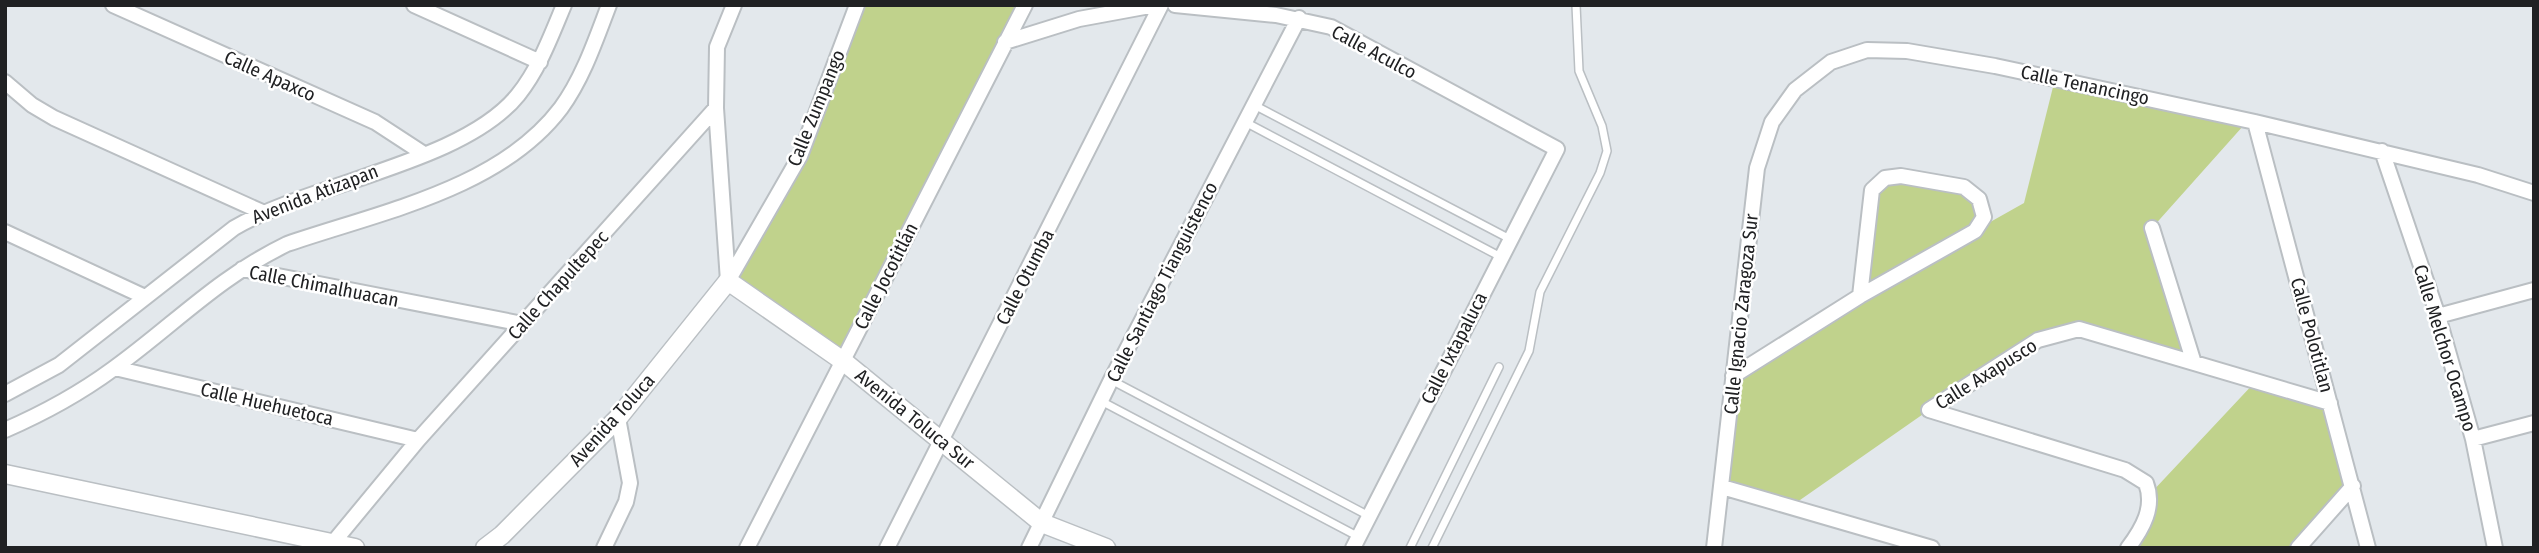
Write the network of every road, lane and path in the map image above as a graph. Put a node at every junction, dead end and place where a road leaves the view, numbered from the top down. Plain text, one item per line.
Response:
1 (113, 5) edge
2 (414, 5) edge
3 (564, 5) edge
4 (608, 5) edge
5 (734, 5) edge
6 (857, 5) edge
7 (1026, 5) edge
8 (1155, 5) edge
9 (1161, 5) edge
10 (1175, 5) edge
11 (1576, 5) edge
12 (1299, 18) junction
13 (1005, 43) junction
14 (540, 62) junction
15 (5, 82) edge
16 (1795, 90) joint
17 (1254, 105) junction
18 (716, 108) junction
19 (1245, 122) junction
20 (2255, 122) junction
21 (1557, 149) joint
22 (2382, 151) junction
23 (424, 154) junction
24 (2534, 193) edge
25 (262, 212) junction
26 (2152, 229) dead end
27 (5, 232) edge
28 (1510, 239) junction
29 (1501, 257) junction
30 (242, 269) junction
31 (728, 281) junction
32 (2534, 290) edge
33 (1860, 296) junction
34 (145, 298) junction
35 (2438, 316) junction
36 (523, 324) junction
37 (2193, 360) junction
38 (843, 361) junction
39 (1499, 367) dead end
40 (115, 368) junction
41 (1733, 376) junction
42 (1111, 380) junction
43 (5, 394) edge
44 (1101, 401) junction
45 (2330, 403) junction
46 (618, 418) junction
47 (2534, 423) edge
48 (5, 430) edge
49 (2473, 439) junction
50 (418, 440) junction
51 (942, 440) junction
52 (5, 474) edge
53 (2353, 486) junction
54 (1722, 487) junction
55 (1369, 516) junction
56 (1042, 523) junction
57 (1356, 542) edge
58 (332, 544) junction
59 (355, 548) edge
60 (485, 548) edge
61 (604, 548) edge
62 (747, 548) edge
63 (887, 548) edge
64 (1029, 548) edge
65 (1106, 548) edge
66 (1410, 548) edge
67 (1432, 548) edge
68 (1714, 548) edge
69 (1932, 548) edge
70 (2128, 548) edge
71 (2298, 548) edge
72 (2368, 548) edge
73 (2495, 548) edge

1 - 23 street, Calle Apaxco
2 - 14 street
3 - 14 street, Avenida Atizapan
4 - 30 street
5 - 18 street
6 - 31 street, Calle Zumpango
7 - 13 street, Calle Jocotitlán
8 - 13 street
9 - 51 street, Calle Otumba
10 - 12 street, Calle Aculco
11 - 67 lane
12 - 17 street, Calle Santiago Tianguistenco
12 - 21 street, Calle Aculco
13 - 38 street, Calle Jocotitlán
14 - 23 street, Avenida Atizapan
15 - 25 street
16 - 20 street, Calle Tenancingo
16 - 41 street, Calle Ignacio Zaragoza Sur
17 - 19 street, Calle Santiago Tianguistenco
17 - 28 lane
18 - 31 street
18 - 36 street, Calle Chapultepec
19 - 29 lane
19 - 42 street, Calle Santiago Tianguistenco
20 - 22 street, Calle Tenancingo
20 - 45 street, Calle Polotitlan
21 - 28 street, Calle Ixtapaluca
22 - 24 street, Calle Tenancingo
22 - 35 street, Calle Melchor Ocampo
23 - 25 street, Avenida Atizapan
25 - 34 street, Avenida Atizapan
26 - 37 street
27 - 34 street
28 - 29 street, Calle Ixtapaluca
29 - 55 street, Calle Ixtapaluca
30 - 36 street, Calle Chimalhuacan
30 - 40 street, Calle Chimalhuacan
31 - 38 street, Avenida Toluca Sur
31 - 46 street, Avenida Toluca
32 - 35 street
33 - 33 street
33 - 41 street
34 - 43 street, Avenida Atizapan
35 - 49 street, Calle Melchor Ocampo
36 - 50 street, Calle Chapultepec
37 - 45 street, Calle Axapusco
37 - 70 street, Calle Axapusco
38 - 51 street, Avenida Toluca Sur
38 - 62 street, Calle Jocotitlán
39 - 66 lane
40 - 48 street, Calle Chimalhuacan
40 - 50 street, Calle Huehuetoca
41 - 54 street, Calle Ignacio Zaragoza Sur
42 - 44 street, Calle Santiago Tianguistenco
42 - 55 lane
44 - 56 street, Calle Santiago Tianguistenco
44 - 57 lane
45 - 53 street, Calle Polotitlan
46 - 60 street, Avenida Toluca
46 - 61 street
47 - 49 street
49 - 73 street, Calle Melchor Ocampo
50 - 58 street, Calle Chapultepec
51 - 56 street, Avenida Toluca Sur
51 - 63 street, Calle Otumba
52 - 58 street
53 - 71 street
53 - 72 street, Calle Polotitlan
54 - 68 street, Calle Ignacio Zaragoza Sur
54 - 69 street
55 - 57 street, Calle Ixtapaluca
56 - 64 street, Calle Santiago Tianguistenco
56 - 65 street, Avenida Toluca Sur
58 - 59 street

